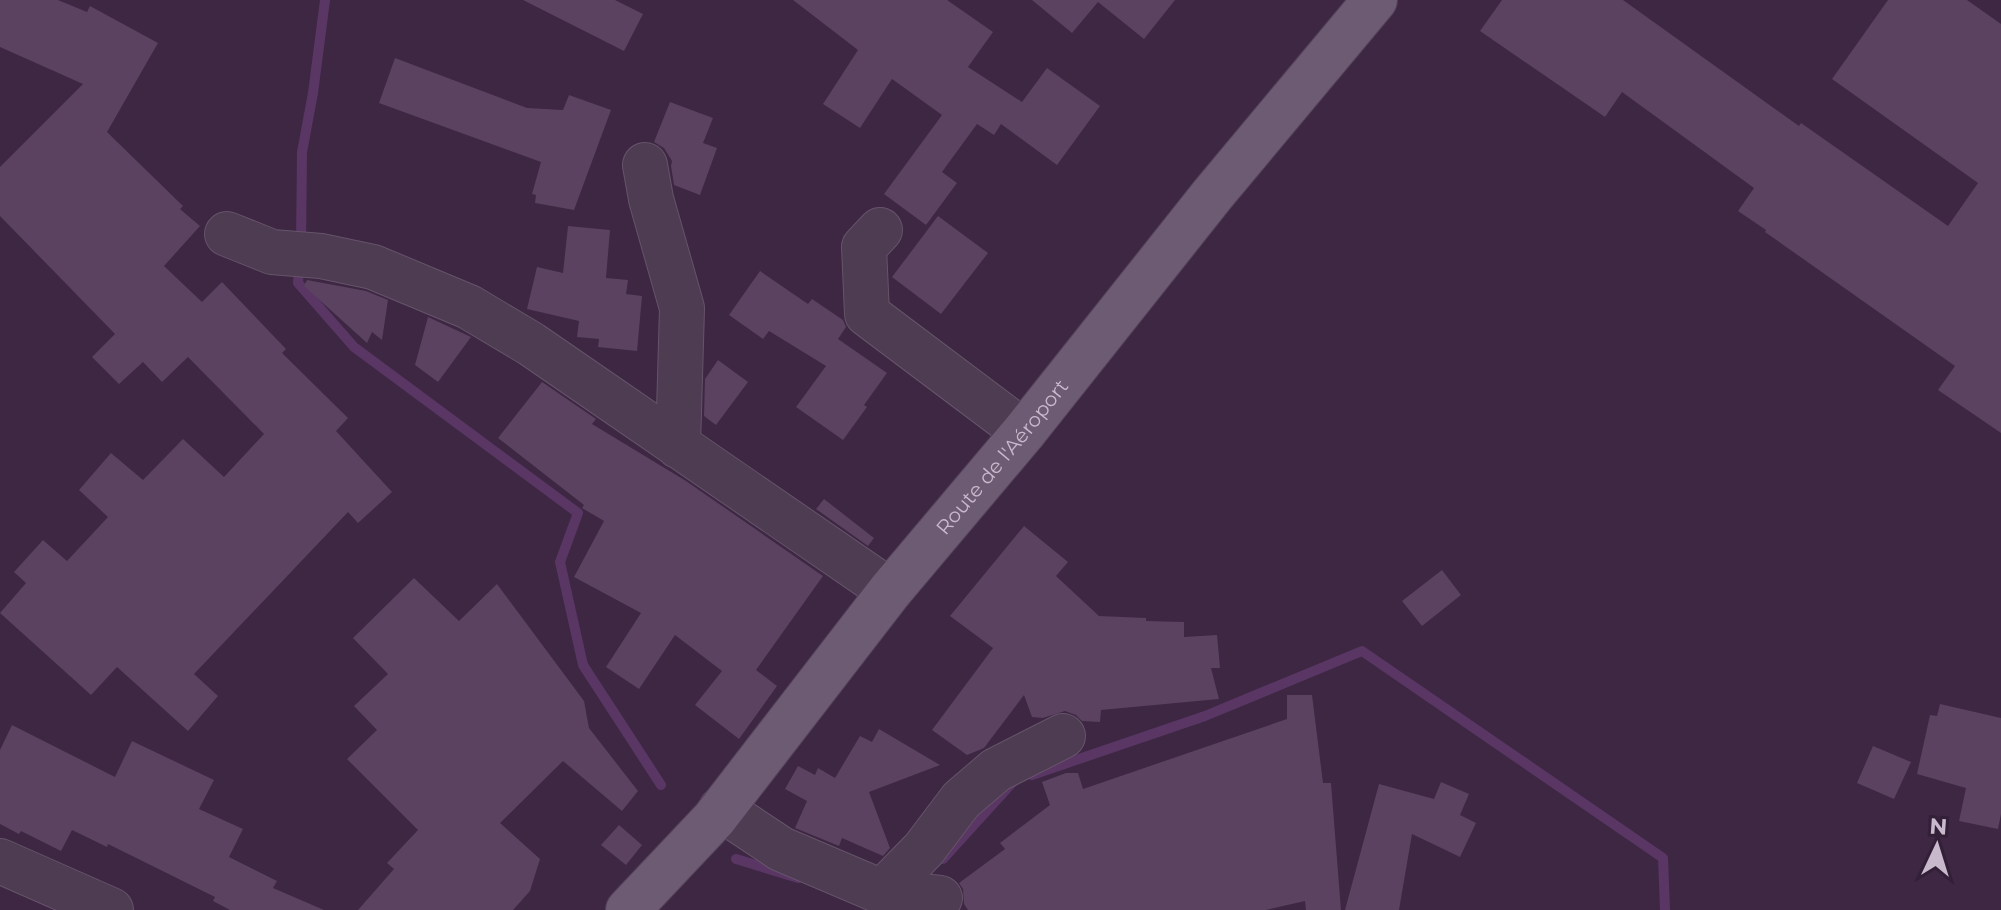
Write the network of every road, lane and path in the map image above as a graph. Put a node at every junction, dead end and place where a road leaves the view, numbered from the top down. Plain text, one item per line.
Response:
1 (1375, 0) edge
2 (645, 165) dead end
3 (880, 230) dead end
4 (227, 234) dead end
5 (1024, 432) junction
6 (678, 446) junction
7 (890, 591) junction
8 (1063, 736) dead end
9 (721, 809) junction
10 (0, 861) edge
11 (882, 892) junction
12 (940, 898) dead end
13 (111, 910) edge
14 (628, 910) edge

1 - 5 main road, Route de l'Aéroport
2 - 6 street
3 - 5 street
4 - 6 street
5 - 7 main road, Route de l'Aéroport
6 - 7 street
7 - 9 main road, Route de l'Aéroport
8 - 11 street
9 - 11 street
9 - 14 main road, Route de l'Aéroport
10 - 13 street
11 - 12 street

